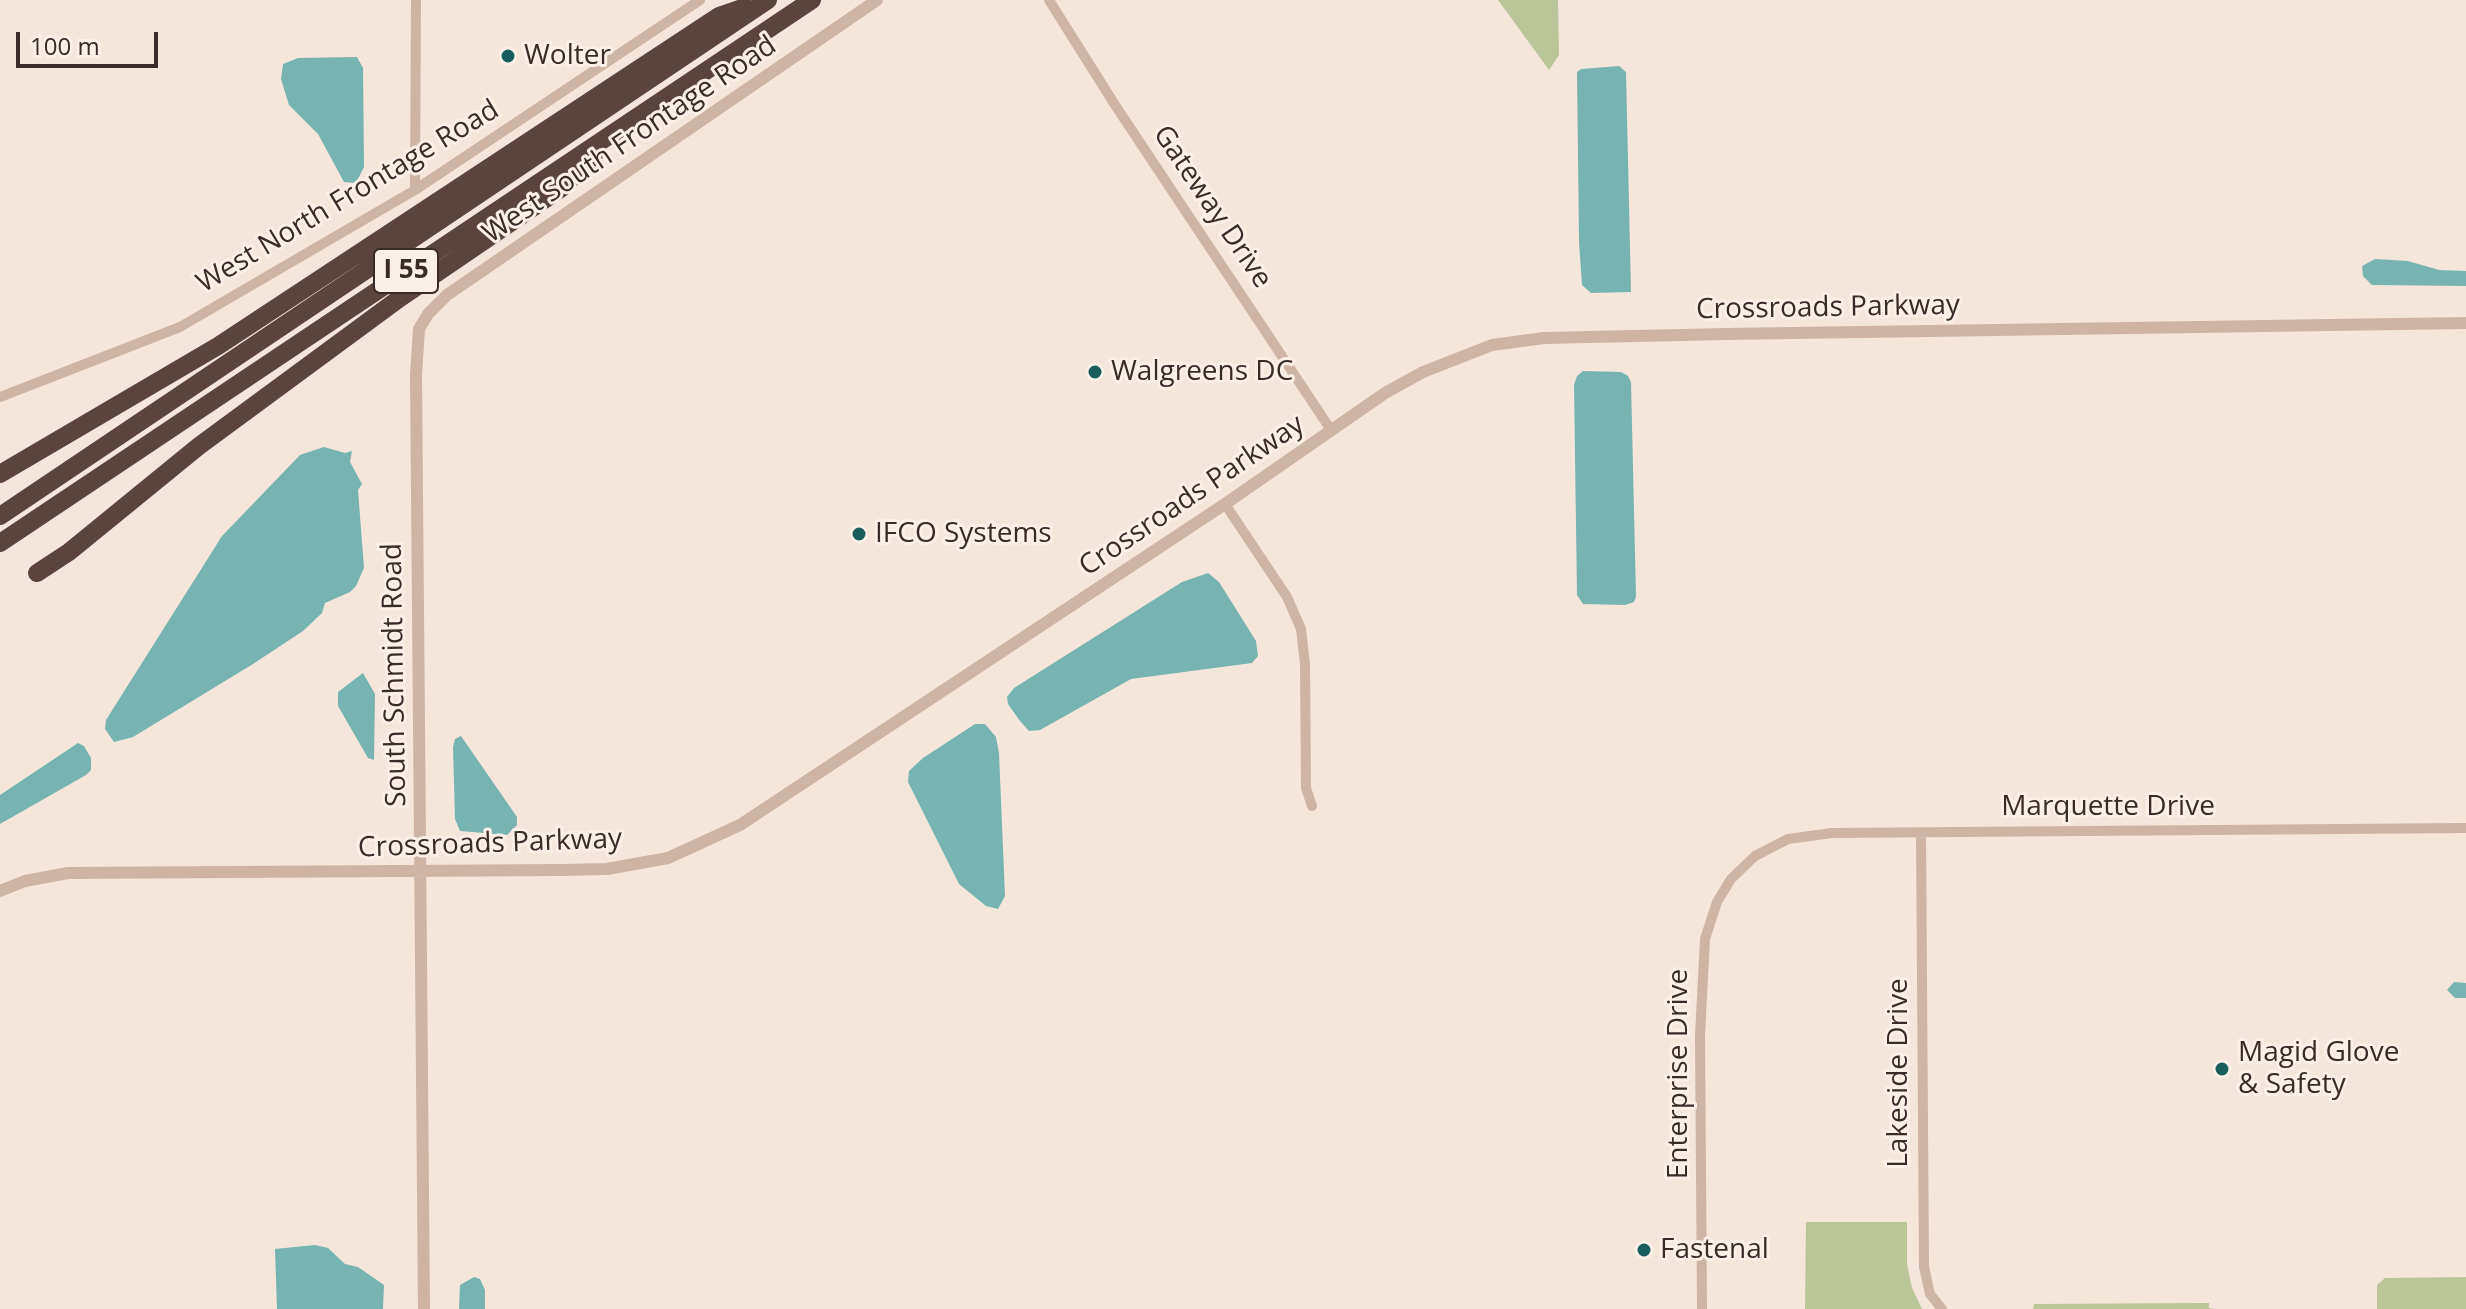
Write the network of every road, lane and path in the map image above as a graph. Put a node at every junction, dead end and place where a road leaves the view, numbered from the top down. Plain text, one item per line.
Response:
1 (416, 0) edge
2 (700, 0) edge
3 (767, 0) edge
4 (812, 0) edge
5 (877, 0) edge
6 (1040, 0) edge
7 (1051, 5) edge
8 (625, 124) junction
9 (415, 190) junction
10 (2466, 323) edge
11 (419, 329) joint
12 (0, 397) edge
13 (1331, 430) junction
14 (0, 474) edge
15 (1225, 504) junction
16 (0, 516) edge
17 (0, 543) edge
18 (37, 573) dead end
19 (1312, 806) dead end
20 (2466, 828) edge
21 (1921, 833) junction
22 (1755, 856) joint
23 (421, 872) junction
24 (0, 891) edge
25 (424, 1309) edge
26 (1702, 1309) edge
27 (1942, 1309) edge

1 - 9 street
2 - 9 street, West North Frontage Road
3 - 14 highway
3 - 16 highway, I 55
4 - 8 highway, I 55
5 - 11 street, West South Frontage Road
6 - 7 street, Gateway Drive
7 - 13 street, Gateway Drive
8 - 17 highway, I 55
8 - 18 highway
9 - 12 street, West North Frontage Road
10 - 13 street, Crossroads Parkway
11 - 23 street, South Schmidt Road
13 - 15 street, Crossroads Parkway
15 - 19 street
15 - 23 street, Crossroads Parkway
20 - 21 street, Marquette Drive
21 - 22 street, Marquette Drive
21 - 27 street, Lakeside Drive
22 - 26 street, Enterprise Drive
23 - 24 street, Crossroads Parkway
23 - 25 street, South Schmidt Road

